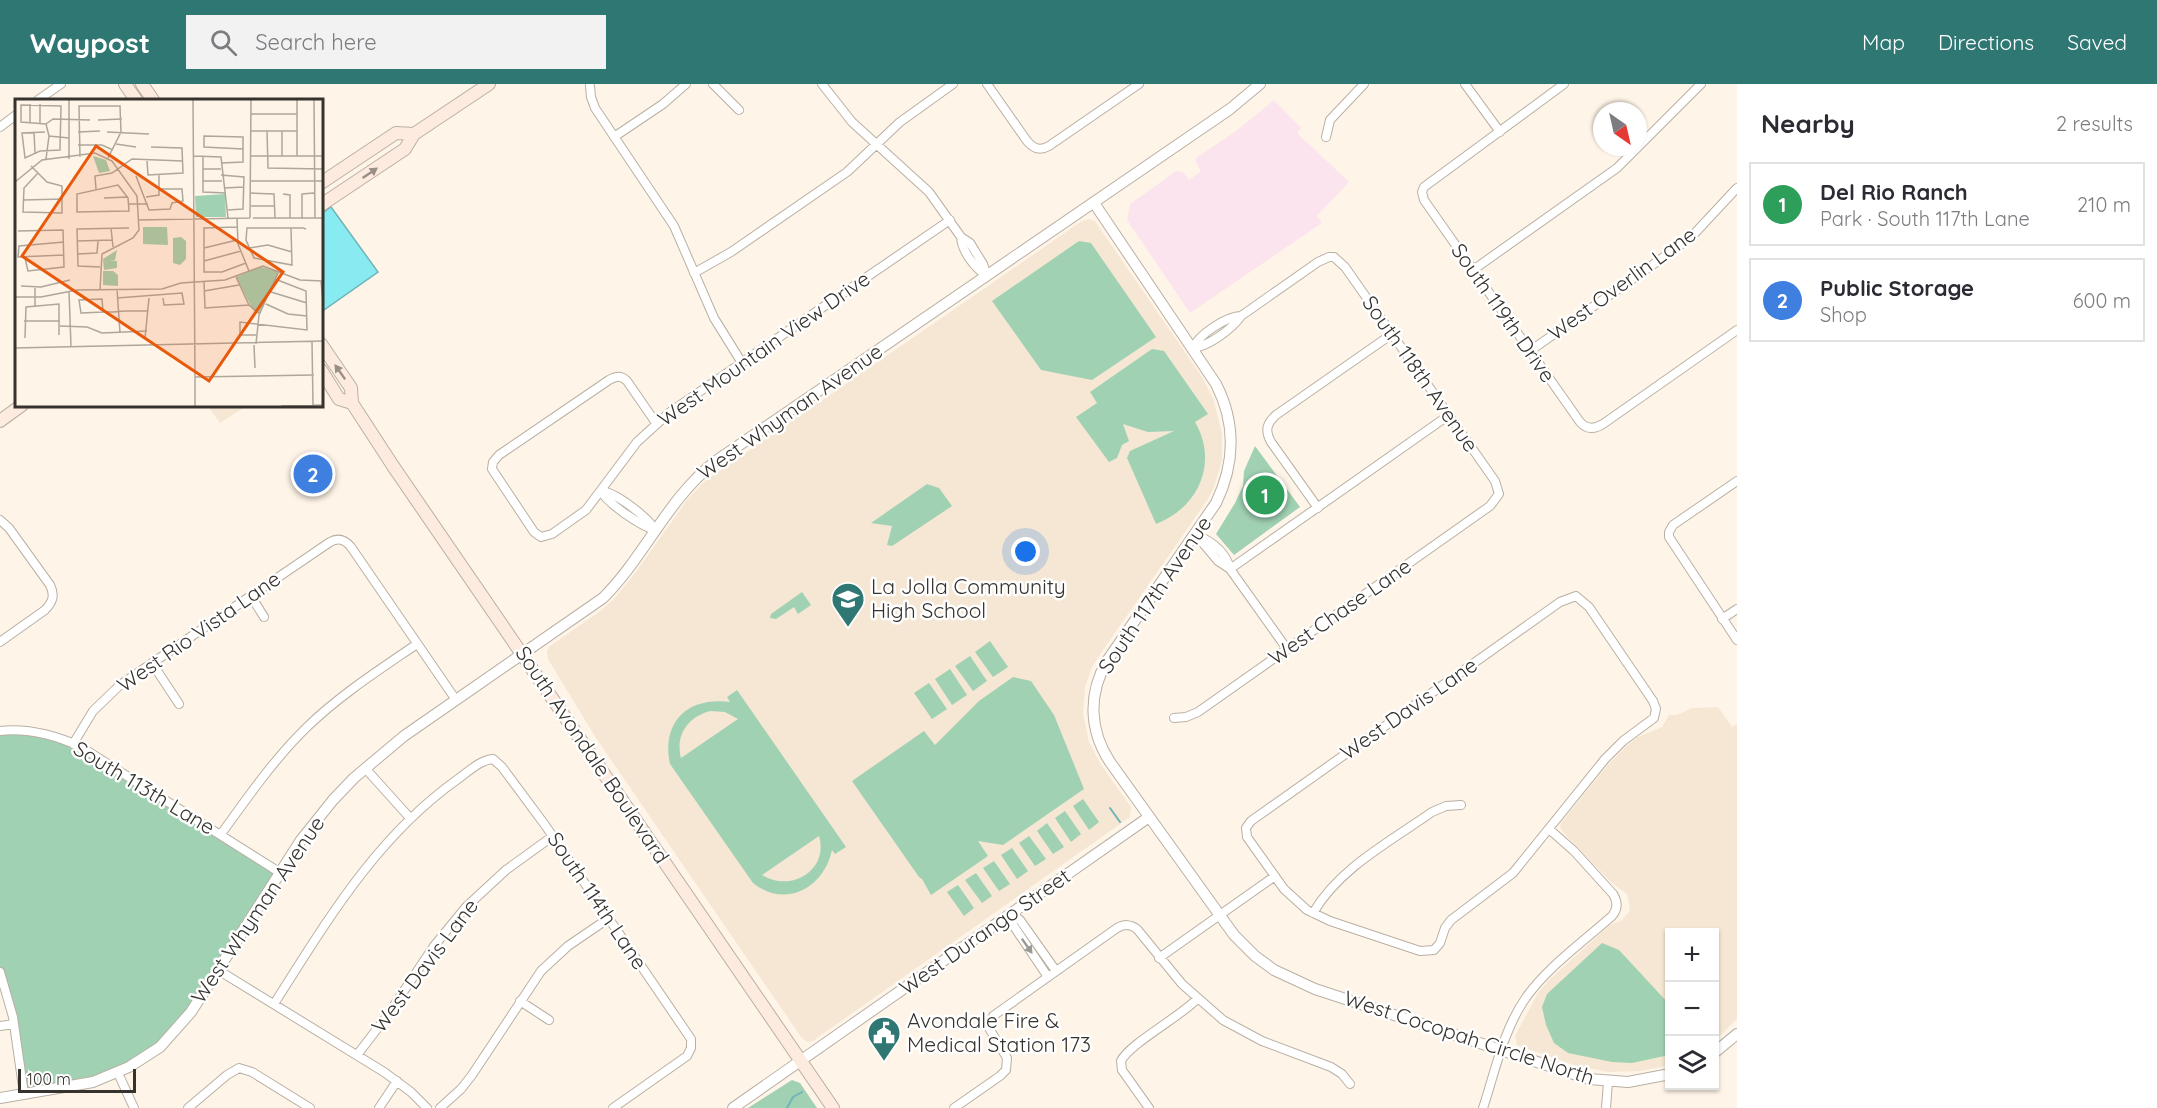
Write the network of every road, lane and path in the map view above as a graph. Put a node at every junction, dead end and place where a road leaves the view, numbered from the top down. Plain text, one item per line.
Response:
1 (61, 84) edge
2 (125, 84) edge
3 (141, 84) edge
4 (489, 84) edge
5 (686, 84) edge
6 (713, 84) edge
7 (822, 84) edge
8 (953, 84) edge
9 (987, 84) edge
10 (1139, 84) edge
11 (1260, 84) edge
12 (1364, 84) edge
13 (1465, 84) edge
14 (1564, 84) edge
15 (1701, 84) edge
16 (590, 86) dead end
17 (39, 99) edge
18 (135, 99) edge
19 (152, 99) edge
20 (738, 110) dead end
21 (15, 117) edge
22 (0, 127) edge
23 (1500, 132) junction
24 (414, 134) junction
25 (614, 137) junction
26 (1326, 137) dead end
27 (877, 144) junction
28 (322, 182) edge
29 (1736, 190) edge
30 (1094, 203) junction
31 (322, 204) edge
32 (950, 220) junction
33 (1473, 270) junction
34 (694, 273) junction
35 (987, 276) junction
36 (1737, 330) edge
37 (1392, 334) junction
38 (322, 345) edge
39 (1193, 348) junction
40 (1530, 351) junction
41 (742, 363) junction
42 (322, 372) edge
43 (352, 403) junction
44 (21, 406) edge
45 (1449, 415) junction
46 (0, 421) edge
47 (656, 423) junction
48 (1737, 481) edge
49 (601, 491) junction
50 (1499, 494) joint
51 (1318, 508) junction
52 (0, 520) edge
53 (655, 530) junction
54 (1195, 534) junction
55 (1230, 569) junction
56 (250, 596) junction
57 (1737, 609) edge
58 (264, 617) dead end
59 (1722, 618) junction
60 (1737, 640) edge
61 (0, 642) edge
62 (417, 644) junction
63 (1287, 650) junction
64 (523, 654) junction
65 (152, 663) junction
66 (456, 700) junction
67 (179, 704) dead end
68 (1174, 718) dead end
69 (0, 731) edge
70 (73, 744) junction
71 (365, 768) junction
72 (1461, 805) dead end
73 (1149, 817) junction
74 (410, 818) junction
75 (1549, 829) junction
76 (221, 834) junction
77 (553, 836) junction
78 (279, 872) junction
79 (1275, 876) junction
80 (1011, 914) junction
81 (1313, 914) junction
82 (1218, 916) junction
83 (609, 918) junction
84 (1159, 958) junction
85 (218, 970) junction
86 (0, 972) edge
87 (1052, 974) junction
88 (1305, 985) joint
89 (1197, 999) junction
90 (520, 1001) junction
91 (274, 1004) junction
92 (549, 1020) dead end
93 (14, 1024) junction
94 (0, 1026) edge
95 (1737, 1034) edge
96 (1719, 1049) edge
97 (1502, 1051) junction
98 (357, 1055) junction
99 (801, 1062) junction
100 (118, 1073) junction
101 (1665, 1075) edge
102 (397, 1081) junction
103 (1608, 1082) junction
104 (1350, 1084) dead end
105 (24, 1094) junction
106 (0, 1098) edge
107 (134, 1108) edge
108 (189, 1108) edge
109 (310, 1108) edge
110 (379, 1108) edge
111 (427, 1108) edge
112 (440, 1108) edge
113 (613, 1108) edge
114 (733, 1108) edge
115 (833, 1108) edge
116 (954, 1108) edge
117 (1147, 1108) edge
118 (1483, 1108) edge
119 (1606, 1108) edge

1 - 17 street
2 - 18 main road
3 - 19 main road
4 - 24 main road
5 - 25 street
6 - 20 street
7 - 27 street
8 - 27 street
9 - 10 street
11 - 30 street, West Whyman Avenue
12 - 26 street
13 - 23 street
14 - 23 street
15 - 33 street
16 - 25 street
21 - 22 street
23 - 33 street, South 119th Drive
24 - 28 main road
31 -> 24 main road
25 - 34 street
27 - 32 street
27 - 34 street
29 - 40 street, West Overlin Lane
30 - 35 street, West Whyman Avenue
30 - 39 street, South 117th Avenue
32 - 35 street
32 - 41 street, West Mountain View Drive
33 - 40 street, South 119th Drive
34 - 41 street
35 - 53 street, West Whyman Avenue
36 - 40 street, South 119th Drive
37 - 39 street, South 118th Avenue
37 - 45 street, South 118th Avenue
37 - 51 street
43 -> 38 main road, South Avondale Boulevard
39 - 54 street, South 117th Avenue
41 - 47 street, West Mountain View Drive
42 - 43 main road, South Avondale Boulevard
43 - 64 main road, South Avondale Boulevard
44 - 46 main road
45 - 50 street, South 118th Avenue
45 - 51 street
47 - 49 street, West Mountain View Drive
47 - 49 street, West Mountain View Drive
48 - 59 street
49 - 53 street
50 - 63 street, West Chase Lane
51 - 55 street
52 - 61 street
53 - 64 street, West Whyman Avenue
54 - 55 street
54 - 73 street, South 117th Avenue
55 - 63 street
56 - 58 street
56 - 62 street, West Rio Vista Lane
56 - 65 street, West Rio Vista Lane
57 - 59 street
59 - 60 street
62 - 66 street
62 - 76 street
63 - 68 street, West Chase Lane
64 - 66 street, West Whyman Avenue
64 - 99 main road, South Avondale Boulevard
65 - 67 street
65 - 70 street, West Rio Vista Lane
66 - 71 street, West Whyman Avenue
69 - 70 street, South 113th Lane
70 - 76 street, South 113th Lane
71 - 74 street
71 - 78 street, West Whyman Avenue
72 - 81 street
73 - 80 street, West Durango Street
73 - 82 street, South 117th Avenue
74 - 77 street, South 114th Lane
74 - 91 street
75 - 79 street, West Davis Lane
75 - 81 street
75 - 97 street
76 - 78 street, South 113th Lane
77 - 83 street, South 114th Lane
77 - 98 street, West Davis Lane
78 - 85 street, West Whyman Avenue
79 - 81 street
79 - 82 street
80 - 87 street
80 - 99 street, West Durango Street
82 - 84 street
82 - 88 street, South 117th Avenue
83 - 90 street
83 - 113 street, South 114th Lane
84 - 87 street
84 - 89 street
85 - 91 street
85 - 100 street, West Whyman Avenue
86 - 93 street
87 - 116 street
88 - 97 street, West Cocopah Circle North
89 - 104 street
89 - 117 street
90 - 92 street
90 - 112 street
91 - 98 street
93 - 94 street
93 - 105 street
95 - 96 street
97 - 103 street, West Cocopah Circle North
97 - 118 street
98 - 102 street
99 - 114 street, West Durango Street
99 - 115 main road, South Avondale Boulevard
100 - 105 street, West Whyman Avenue
100 - 107 street
101 - 103 street, West Cocopah Circle North
102 - 110 street
102 - 111 street
103 - 119 street
105 - 106 street, West Whyman Avenue
108 - 109 street

